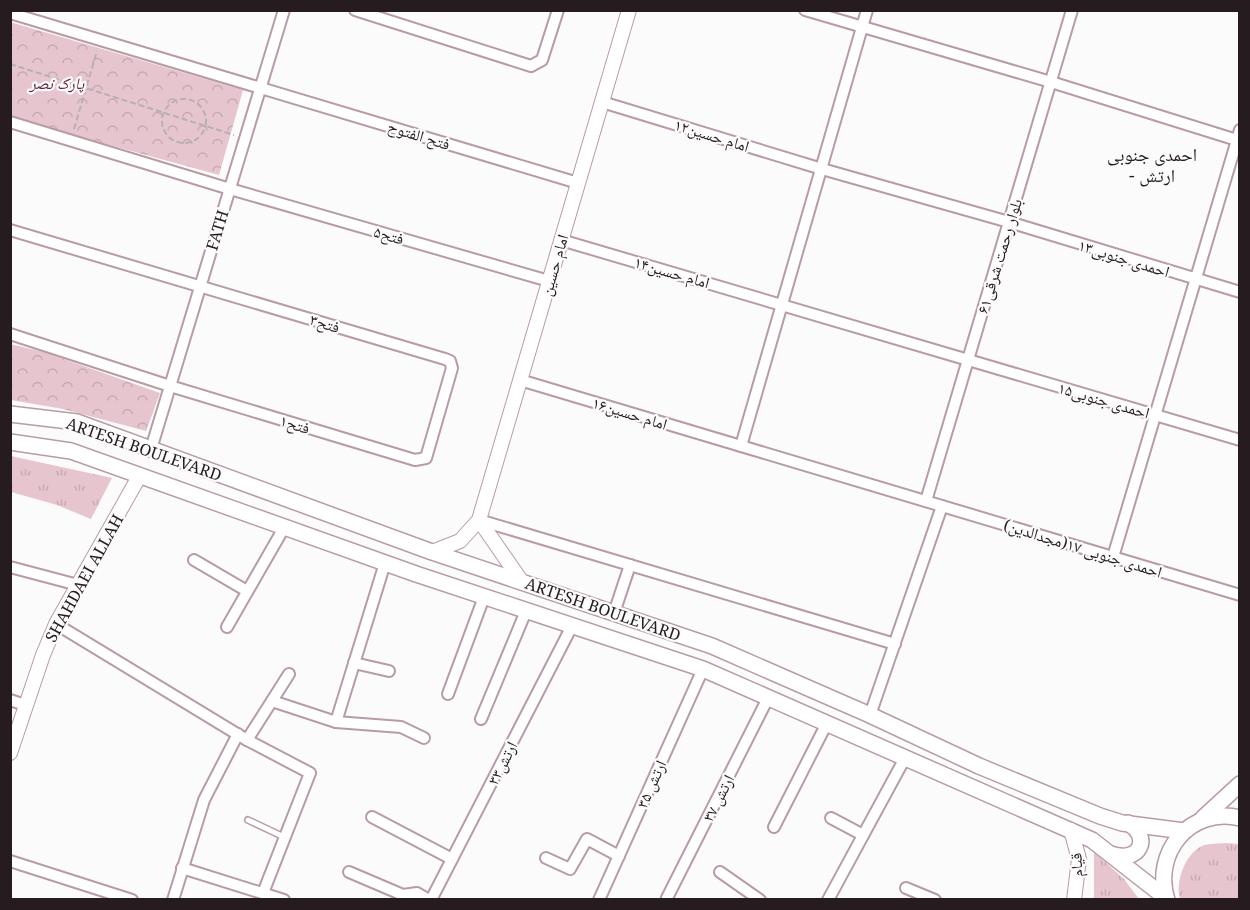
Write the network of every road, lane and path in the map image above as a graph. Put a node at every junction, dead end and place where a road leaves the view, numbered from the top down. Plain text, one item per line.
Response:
1 (284, 10) edge
2 (355, 10) edge
3 (558, 10) edge
4 (629, 10) edge
5 (805, 10) edge
6 (867, 10) edge
7 (1072, 10) edge
8 (10, 13) edge
9 (862, 28) junction
10 (100, 40) junction
11 (10, 64) edge
12 (1051, 82) junction
13 (260, 87) junction
14 (87, 88) junction
15 (602, 102) junction
16 (163, 113) junction
17 (10, 122) edge
18 (206, 126) junction
19 (1238, 137) edge
20 (245, 138) junction
21 (70, 140) junction
22 (822, 169) junction
23 (578, 183) junction
24 (230, 189) junction
25 (1009, 222) junction
26 (10, 230) edge
27 (561, 240) junction
28 (1195, 280) junction
29 (549, 282) junction
30 (200, 286) junction
31 (1239, 292) edge
32 (782, 305) junction
33 (10, 334) edge
34 (968, 360) junction
35 (520, 380) junction
36 (170, 386) junction
37 (10, 414) edge
38 (1155, 415) junction
39 (1239, 440) edge
40 (10, 442) edge
41 (741, 446) junction
42 (151, 450) junction
43 (421, 460) joint
44 (140, 475) junction
45 (926, 501) junction
46 (942, 506) junction
47 (479, 520) junction
48 (285, 526) junction
49 (432, 552) junction
50 (1113, 557) junction
51 (195, 560) dead end
52 (384, 563) junction
53 (630, 565) junction
54 (10, 567) edge
55 (522, 582) junction
56 (78, 585) junction
57 (248, 591) junction
58 (1239, 595) edge
59 (484, 597) junction
60 (526, 611) junction
61 (615, 613) junction
62 (56, 624) junction
63 (572, 626) junction
64 (227, 627) dead end
65 (895, 644) junction
66 (354, 663) junction
67 (703, 669) junction
68 (389, 671) dead end
69 (289, 674) dead end
70 (448, 694) dead end
71 (768, 698) junction
72 (10, 700) edge
73 (272, 701) junction
74 (25, 705) junction
75 (870, 715) junction
76 (481, 719) dead end
77 (336, 722) junction
78 (826, 723) junction
79 (243, 737) junction
80 (424, 738) dead end
81 (10, 753) edge
82 (905, 758) junction
83 (1239, 784) edge
84 (372, 818) dead end
85 (831, 818) dead end
86 (1203, 818) junction
87 (1239, 818) edge
88 (248, 820) dead end
89 (1128, 823) junction
90 (774, 827) dead end
91 (1071, 830) junction
92 (1184, 831) junction
93 (863, 835) junction
94 (285, 837) junction
95 (1108, 853) junction
96 (619, 856) junction
97 (546, 858) dead end
98 (452, 859) junction
99 (10, 861) edge
100 (182, 868) junction
101 (350, 872) dead end
102 (720, 872) dead end
103 (906, 888) dead end
104 (262, 894) junction
105 (667, 898) edge
106 (1167, 899) edge
107 (132, 900) edge
108 (173, 900) edge
109 (284, 900) edge
110 (430, 900) edge
111 (599, 900) edge
112 (760, 900) edge
113 (828, 900) edge
114 (935, 900) edge
115 (1074, 900) edge

1 - 13 street, FATH
2 - 3 street
4 - 15 street, امام حسین
5 - 9 street
6 - 9 street
7 - 12 street, بلوار رحمت شرقی۶۱
8 - 10 street, فتح الفتوح
9 - 12 street
9 - 22 street
10 - 13 street, فتح الفتوح
10 - 14 path
11 - 14 path
12 - 19 street
12 - 25 street, بلوار رحمت شرقی۶۱
13 - 20 street, FATH
13 - 23 street, فتح الفتوح
14 - 16 path
14 - 21 path
15 - 22 street, امام حسین۱۲
15 - 23 street, امام حسین
16 - 18 path
16 - 18 path
16 - 18 path
17 - 21 street, ۵فتح
18 - 20 path
19 - 28 street
20 - 24 street, FATH
21 - 24 street, ۵فتح
22 - 25 street, امام حسین۱۲
22 - 32 street
23 - 27 street, امام حسین
24 - 29 street, ۵فتح
24 - 30 street, FATH
25 - 28 street, احمدی جنوبی۱۳
25 - 34 street, بلوار رحمت شرقی۶۱
26 - 30 street, ۳فتح
27 - 29 street, امام حسین
27 - 32 street, امام حسین۱۴
28 - 31 street, احمدی جنوبی۱۳
28 - 38 street
29 - 35 street, امام حسین
30 - 36 street, FATH
30 - 43 street, ۳فتح
32 - 34 street, امام حسین۱۴
32 - 41 street
33 - 36 street, ۱فتح
34 - 38 street, احمدی جنوبی۱۵
34 - 45 street, بلوار رحمت شرقی۶۱
35 - 41 street, امام حسین۱۶
35 - 47 street, امام حسین
36 - 42 street, FATH
36 - 43 street, ۱فتح
37 - 42 main road, ARTESH BOULEVARD
38 - 39 street, احمدی جنوبی۱۵
38 - 50 street
40 - 44 main road, ARTESH BOULEVARD
41 - 45 street, امام حسین۱۶
42 - 49 main road, ARTESH BOULEVARD
44 - 48 main road, ARTESH BOULEVARD
44 - 56 street, SHAHDAEI ALLAH
45 - 46 street, احمدی جنوبی ۱۷(مجدالدین)
46 - 50 street, احمدی جنوبی ۱۷(مجدالدین)
46 - 65 street
47 - 49 street
47 - 53 street
47 - 55 street
48 - 52 main road, ARTESH BOULEVARD
48 - 57 street
49 - 55 main road, ARTESH BOULEVARD
50 - 58 street, احمدی جنوبی ۱۷(مجدالدین)
51 - 57 street
52 - 59 main road, ARTESH BOULEVARD
52 - 66 street
53 - 61 street
53 - 65 street
54 - 56 street
55 - 61 main road, ARTESH BOULEVARD
56 - 62 street, SHAHDAEI ALLAH
57 - 64 street
59 - 60 main road, ARTESH BOULEVARD
59 - 70 street
60 - 63 main road, ARTESH BOULEVARD
60 - 76 street
61 - 75 main road, ARTESH BOULEVARD
62 - 74 street, SHAHDAEI ALLAH
62 - 79 street
63 - 67 main road, ARTESH BOULEVARD
63 - 98 street, ارتش۳۳
65 - 75 street
66 - 68 street
66 - 77 street
67 - 71 main road, ARTESH BOULEVARD
67 - 96 street, ارتش ۳۵
69 - 73 street
71 - 78 main road, ARTESH BOULEVARD
71 - 105 street, ارتش ۳۷
72 - 74 street
73 - 77 street
73 - 79 street
74 - 81 street, SHAHDAEI ALLAH
75 - 89 main road, ARTESH BOULEVARD
77 - 80 street
78 - 82 main road, ARTESH BOULEVARD
78 - 90 street
79 - 94 street
79 - 100 street
82 - 91 main road, ARTESH BOULEVARD
82 - 93 street
83 - 86 main road
84 - 98 street
85 - 93 street
86 - 87 main road
86 - 92 main road
88 - 94 lane
89 - 92 main road, ARTESH BOULEVARD
89 - 95 main road
91 - 95 main road, ARTESH BOULEVARD
91 - 115 street, قیام
92 - 106 main road
93 - 113 street
94 - 104 street
95 - 106 main road, ARTESH BOULEVARD
96 - 97 street
96 - 111 street, ارتش ۳۵
98 - 110 street, ارتش۳۳
99 - 107 street
100 - 104 street
100 - 108 street
101 - 110 street
102 - 112 street
103 - 114 street
104 - 109 street

